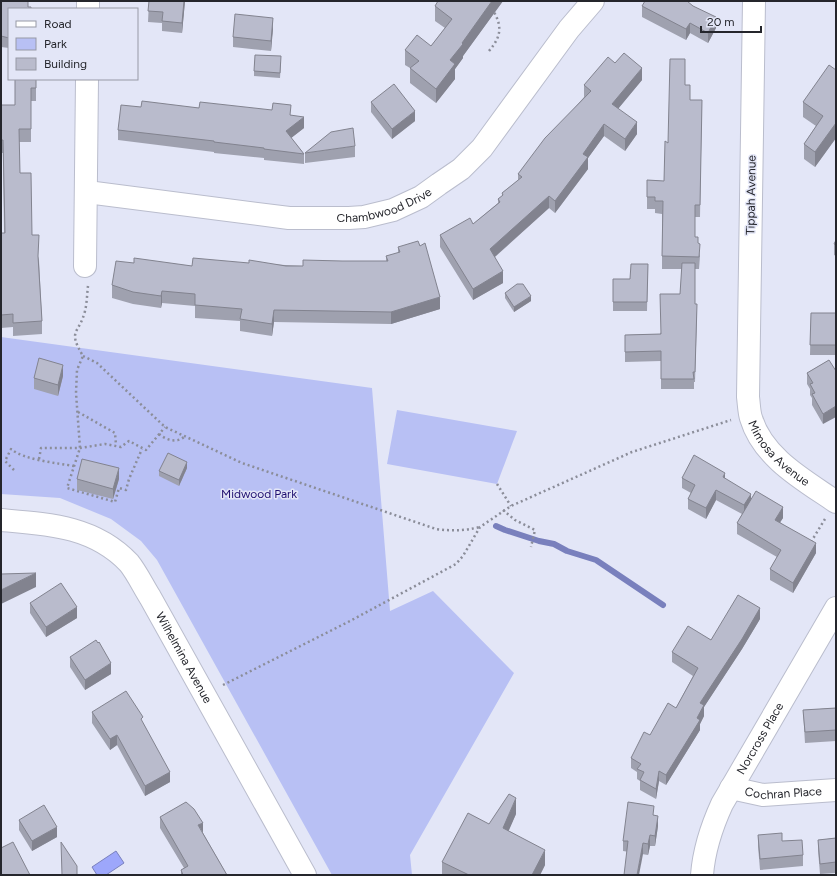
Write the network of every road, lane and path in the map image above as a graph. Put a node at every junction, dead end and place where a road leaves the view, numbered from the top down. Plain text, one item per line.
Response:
1 (593, 1) edge
2 (754, 1) edge
3 (494, 12) dead end
4 (489, 51) dead end
5 (88, 80) edge
6 (86, 192) junction
7 (85, 266) joint
8 (83, 356) junction
9 (749, 388) joint
10 (78, 412) junction
11 (751, 414) junction
12 (165, 427) junction
13 (159, 434) junction
14 (185, 436) junction
15 (116, 445) junction
16 (80, 448) junction
17 (142, 449) junction
18 (39, 459) junction
19 (74, 466) junction
20 (14, 470) dead end
21 (497, 484) dead end
22 (836, 502) edge
23 (511, 506) junction
24 (503, 510) junction
25 (1, 520) edge
26 (480, 527) junction
27 (531, 547) dead end
28 (807, 548) edge
29 (836, 608) edge
30 (204, 695) junction
31 (731, 788) junction
32 (836, 790) edge
33 (305, 875) edge
34 (702, 875) edge

1 - 6 street, Chambwood Drive
2 - 9 street, Tippah Avenue
3 - 4 path
5 - 6 street
6 - 7 street
7 - 8 path
8 - 10 path
8 - 12 path
9 - 11 street, Mimosa Avenue
10 - 15 path
10 - 16 path
11 - 22 street, Mimosa Avenue
11 - 23 path
12 - 13 path
12 - 14 path
13 - 14 path
13 - 17 path
14 - 26 path
15 - 16 path
15 - 17 path
16 - 18 path
16 - 19 path
17 - 19 path
18 - 19 path
18 - 20 path
21 - 23 path
22 - 28 path
23 - 24 path
24 - 26 path
24 - 27 path
25 - 30 street, Wilhelmina Avenue
26 - 30 path
29 - 31 street, Norcross Place
30 - 33 street, Wilhelmina Avenue
31 - 32 street, Cochran Place
31 - 34 street, Norcross Place

